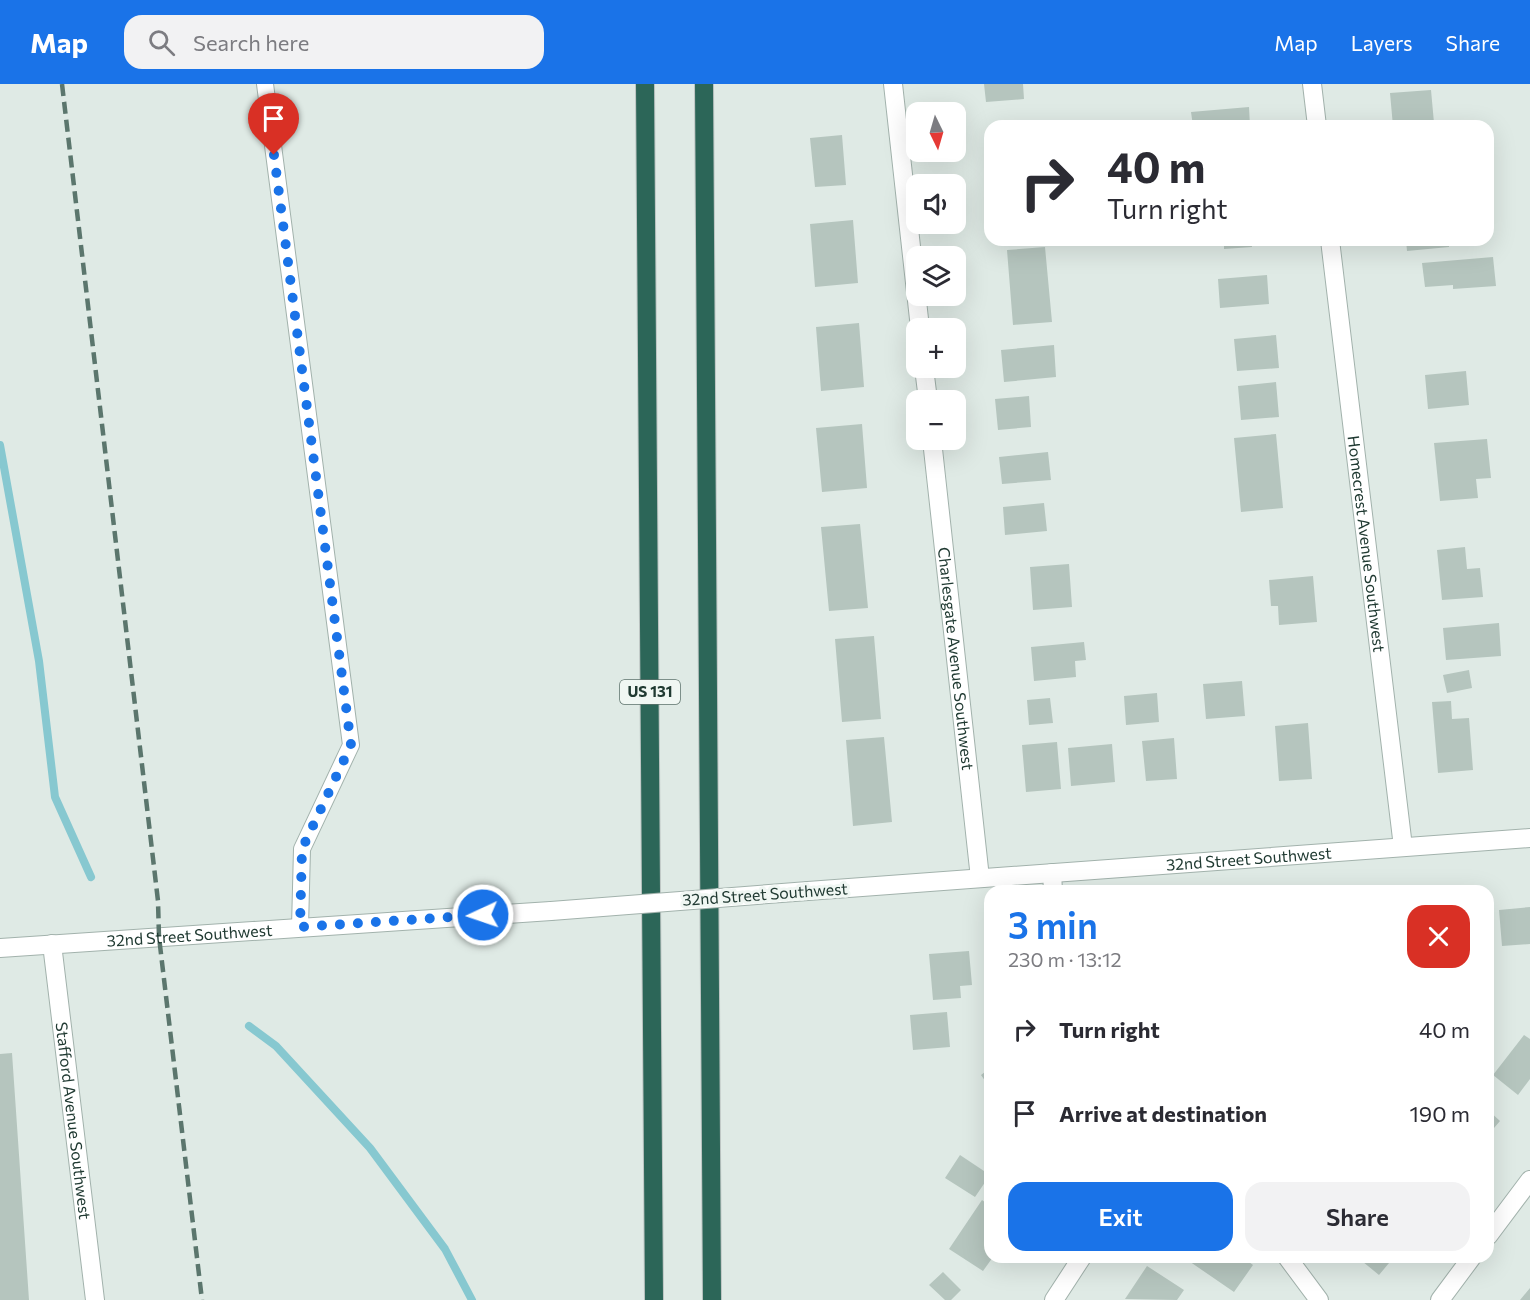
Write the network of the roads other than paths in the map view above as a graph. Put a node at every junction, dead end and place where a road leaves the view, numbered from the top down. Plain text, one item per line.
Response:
1 (265, 84) edge
2 (645, 84) edge
3 (704, 84) edge
4 (893, 84) edge
5 (1312, 84) edge
6 (1316, 120) edge
7 (1331, 246) edge
8 (919, 318) edge
9 (933, 450) edge
10 (1530, 838) edge
11 (1403, 848) junction
12 (1052, 873) junction
13 (980, 878) junction
14 (1053, 885) edge
15 (300, 927) junction
16 (52, 944) junction
17 (0, 948) edge
18 (1530, 1180) edge
19 (1494, 1228) edge
20 (1078, 1263) edge
21 (1291, 1263) edge
22 (1468, 1263) edge
23 (95, 1300) edge
24 (654, 1300) edge
25 (712, 1300) edge
26 (1054, 1300) edge
27 (1319, 1300) edge
28 (1440, 1300) edge

1 - 15 lane
2 - 24 highway, US 131
3 - 25 highway
4 - 8 street
5 - 6 street
7 - 11 street, Homecrest Avenue Southwest
9 - 13 street, Charlesgate Avenue Southwest
10 - 11 street, 32nd Street Southwest
11 - 12 street, 32nd Street Southwest
12 - 13 street, 32nd Street Southwest
12 - 14 street
13 - 15 street, 32nd Street Southwest, bridge
15 - 16 street, 32nd Street Southwest
16 - 17 street, 32nd Street Southwest
16 - 23 street, Stafford Avenue Southwest
18 - 19 street
20 - 26 street
21 - 27 street
22 - 28 street

